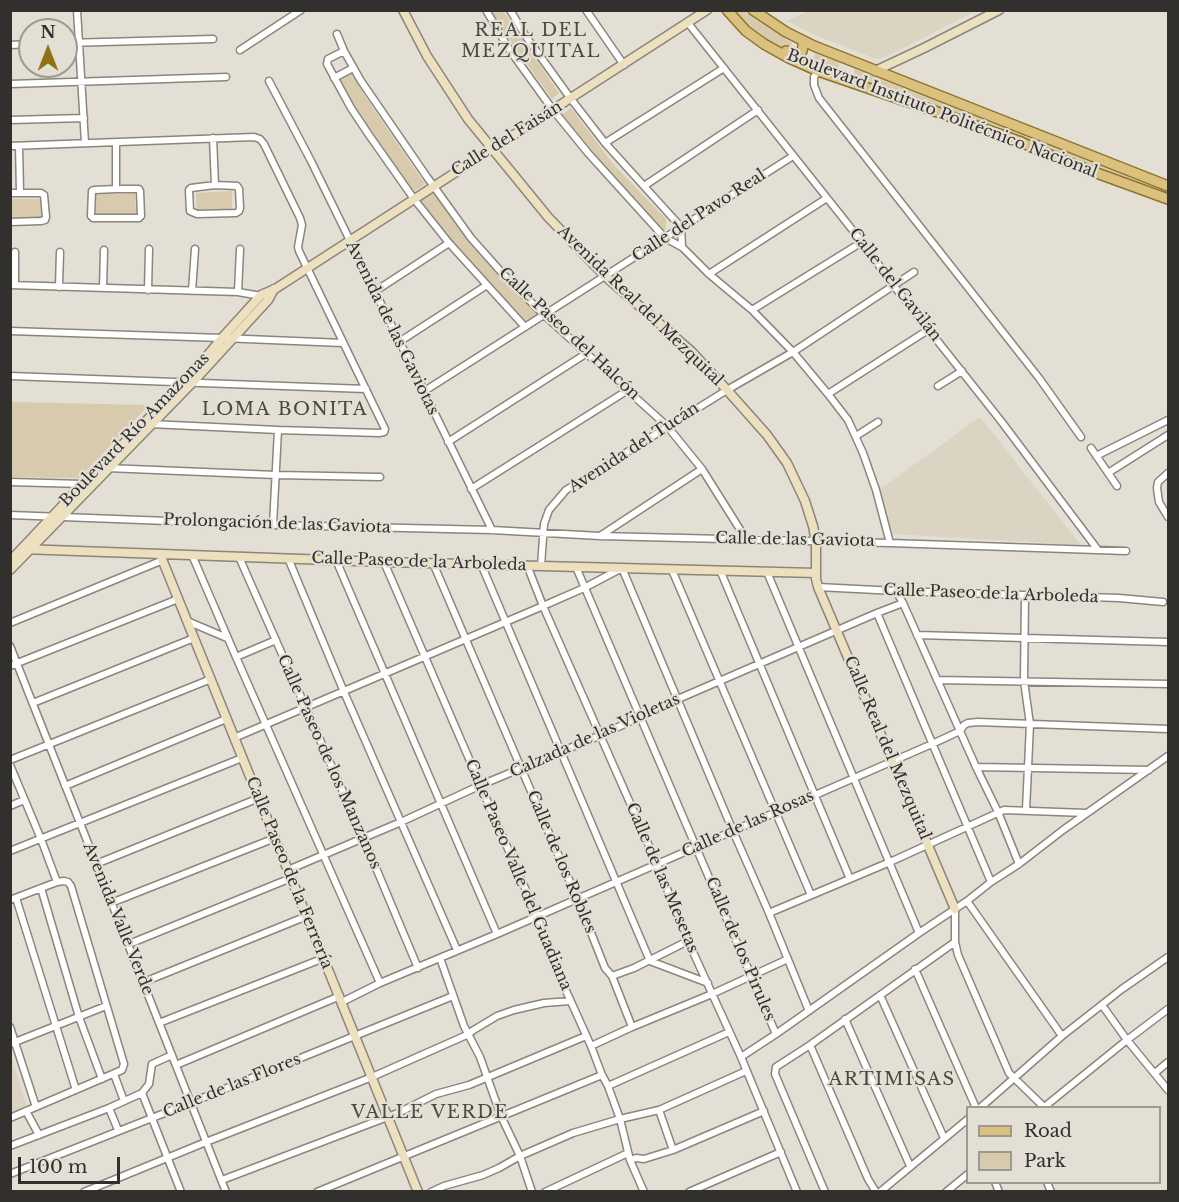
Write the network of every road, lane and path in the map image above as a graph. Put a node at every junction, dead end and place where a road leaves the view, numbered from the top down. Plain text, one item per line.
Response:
1 (77, 10) edge
2 (301, 10) edge
3 (403, 10) edge
4 (486, 10) edge
5 (510, 10) edge
6 (586, 10) edge
7 (707, 10) edge
8 (727, 10) edge
9 (753, 10) edge
10 (999, 10) edge
11 (688, 23) junction
12 (337, 34) dead end
13 (213, 39) dead end
14 (804, 41) junction
15 (79, 42) junction
16 (764, 45) junction
17 (240, 50) dead end
18 (344, 51) junction
19 (624, 65) junction
20 (354, 68) junction
21 (724, 68) junction
22 (818, 71) junction
23 (875, 71) junction
24 (226, 77) dead end
25 (334, 78) junction
26 (81, 81) junction
27 (269, 81) dead end
28 (10, 84) edge
29 (571, 99) junction
30 (553, 110) junction
31 (758, 110) junction
32 (84, 118) junction
33 (10, 120) edge
34 (213, 138) junction
35 (116, 142) junction
36 (86, 143) junction
37 (605, 143) junction
38 (10, 146) edge
39 (19, 146) junction
40 (492, 148) junction
41 (793, 156) junction
42 (214, 185) junction
43 (433, 186) junction
44 (644, 186) junction
45 (1168, 186) edge
46 (117, 189) junction
47 (20, 192) junction
48 (10, 193) edge
49 (827, 198) junction
50 (414, 199) junction
51 (1168, 199) edge
52 (10, 222) edge
53 (681, 227) junction
54 (665, 238) junction
55 (349, 240) junction
56 (862, 242) junction
57 (449, 243) junction
58 (682, 247) junction
59 (149, 249) dead end
60 (195, 249) dead end
61 (240, 249) dead end
62 (104, 250) dead end
63 (15, 252) dead end
64 (60, 252) dead end
65 (306, 268) junction
66 (914, 272) dead end
67 (709, 274) junction
68 (605, 276) junction
69 (13, 285) edge
70 (487, 285) junction
71 (894, 286) junction
72 (59, 287) junction
73 (103, 288) junction
74 (148, 290) junction
75 (192, 291) junction
76 (238, 292) junction
77 (374, 292) junction
78 (264, 298) junction
79 (752, 310) junction
80 (544, 315) junction
81 (525, 327) junction
82 (928, 330) junction
83 (10, 331) edge
84 (227, 338) junction
85 (399, 342) junction
86 (343, 343) junction
87 (793, 352) junction
88 (587, 353) junction
89 (962, 371) junction
90 (10, 376) edge
91 (189, 382) junction
92 (938, 386) dead end
93 (366, 389) junction
94 (628, 390) junction
95 (727, 390) junction
96 (423, 392) junction
97 (828, 394) junction
98 (1168, 420) edge
99 (878, 422) dead end
100 (152, 424) junction
101 (141, 425) junction
102 (667, 426) junction
103 (278, 430) junction
104 (1168, 435) edge
105 (856, 436) junction
106 (1081, 437) dead end
107 (448, 442) junction
108 (1090, 448) dead end
109 (1096, 456) junction
110 (104, 468) junction
111 (702, 469) junction
112 (1108, 473) junction
113 (1168, 473) edge
114 (276, 475) junction
115 (380, 477) dead end
116 (10, 482) edge
117 (82, 484) junction
118 (1117, 486) dead end
119 (471, 489) junction
120 (10, 515) edge
121 (56, 517) junction
122 (1168, 517) edge
123 (273, 525) junction
124 (492, 530) junction
125 (543, 533) junction
126 (600, 536) junction
127 (747, 539) junction
128 (816, 542) junction
129 (890, 543) junction
130 (10, 548) edge
131 (26, 549) junction
132 (1098, 550) junction
133 (1126, 551) dead end
134 (192, 555) junction
135 (161, 557) junction
136 (239, 557) junction
137 (288, 558) junction
138 (336, 560) junction
139 (10, 561) edge
140 (384, 562) junction
141 (433, 563) junction
142 (481, 564) junction
143 (527, 565) junction
144 (541, 566) junction
145 (576, 567) junction
146 (622, 568) junction
147 (10, 570) edge
148 (672, 570) junction
149 (720, 570) junction
150 (766, 572) junction
151 (816, 573) junction
152 (818, 587) junction
153 (584, 588) junction
154 (896, 591) junction
155 (1025, 596) junction
156 (178, 599) junction
157 (1163, 602) dead end
158 (903, 603) junction
159 (543, 606) junction
160 (877, 613) junction
161 (187, 621) junction
162 (505, 622) junction
163 (10, 623) edge
164 (838, 631) junction
165 (917, 635) junction
166 (1024, 637) junction
167 (194, 638) junction
168 (227, 638) junction
169 (466, 639) junction
170 (276, 640) junction
171 (1168, 642) edge
172 (10, 646) edge
173 (798, 648) junction
174 (425, 656) junction
175 (236, 657) junction
176 (14, 665) edge
177 (760, 665) junction
178 (385, 673) junction
179 (211, 679) junction
180 (937, 680) junction
181 (1024, 681) junction
182 (719, 682) junction
183 (1168, 684) edge
184 (344, 692) junction
185 (678, 699) junction
186 (33, 703) junction
187 (306, 708) junction
188 (640, 717) junction
189 (226, 718) junction
190 (1030, 724) junction
191 (266, 725) junction
192 (1168, 729) edge
193 (960, 731) junction
194 (601, 735) junction
195 (234, 738) junction
196 (49, 744) junction
197 (932, 744) junction
198 (561, 752) junction
199 (1168, 756) edge
200 (242, 758) junction
201 (10, 760) edge
202 (892, 761) junction
203 (10, 765) edge
204 (976, 767) junction
205 (1027, 767) junction
206 (521, 769) junction
207 (1150, 770) junction
208 (854, 777) junction
209 (481, 785) junction
210 (65, 786) junction
211 (815, 795) junction
212 (259, 798) junction
213 (24, 800) junction
214 (441, 804) junction
215 (10, 806) edge
216 (1026, 810) junction
217 (998, 812) junction
218 (775, 813) junction
219 (1087, 813) junction
220 (401, 822) junction
221 (80, 824) junction
222 (967, 828) junction
223 (733, 831) junction
224 (363, 837) junction
225 (41, 838) junction
226 (275, 838) junction
227 (927, 844) junction
228 (696, 847) junction
229 (10, 851) edge
230 (323, 854) junction
231 (890, 862) junction
232 (96, 864) junction
233 (657, 864) junction
234 (1019, 864) junction
235 (290, 874) junction
236 (850, 879) junction
237 (57, 882) junction
238 (616, 882) junction
239 (991, 882) junction
240 (41, 888) junction
241 (811, 896) junction
242 (577, 898) junction
243 (13, 899) edge
244 (967, 901) junction
245 (111, 903) junction
246 (955, 909) junction
247 (769, 914) junction
248 (307, 916) junction
249 (537, 916) junction
250 (919, 933) junction
251 (497, 934) junction
252 (688, 941) junction
253 (955, 942) junction
254 (129, 944) junction
255 (457, 950) junction
256 (1168, 957) edge
257 (324, 958) junction
258 (440, 958) junction
259 (788, 959) junction
260 (650, 961) junction
261 (418, 968) junction
262 (915, 969) junction
263 (612, 976) junction
264 (751, 976) junction
265 (144, 982) junction
266 (380, 983) junction
267 (708, 983) junction
268 (712, 994) junction
269 (880, 995) junction
270 (453, 996) junction
271 (341, 999) junction
272 (570, 1001) junction
273 (1102, 1005) junction
274 (106, 1006) junction
275 (1168, 1009) edge
276 (809, 1011) junction
277 (79, 1017) junction
278 (845, 1018) junction
279 (159, 1023) junction
280 (56, 1027) junction
281 (632, 1027) junction
282 (10, 1028) edge
283 (729, 1032) junction
284 (469, 1034) junction
285 (776, 1034) junction
286 (1062, 1035) junction
287 (356, 1036) junction
288 (586, 1036) junction
289 (1127, 1040) junction
290 (13, 1043) edge
291 (810, 1045) junction
292 (591, 1046) junction
293 (172, 1055) junction
294 (741, 1057) junction
295 (1168, 1062) edge
296 (176, 1065) junction
297 (746, 1071) junction
298 (1155, 1072) junction
299 (114, 1074) junction
300 (602, 1075) junction
301 (372, 1077) junction
302 (486, 1077) junction
303 (1013, 1078) junction
304 (102, 1079) junction
305 (608, 1086) junction
306 (76, 1090) junction
307 (1168, 1090) edge
308 (142, 1094) junction
309 (124, 1101) junction
310 (190, 1103) junction
311 (978, 1106) edge
312 (979, 1106) edge
313 (1043, 1106) edge
314 (1045, 1106) edge
315 (36, 1107) junction
316 (109, 1108) junction
317 (659, 1110) junction
318 (26, 1111) junction
319 (764, 1111) junction
320 (501, 1116) junction
321 (388, 1117) junction
322 (10, 1118) edge
323 (151, 1118) junction
324 (620, 1119) junction
325 (966, 1121) edge
326 (118, 1131) junction
327 (39, 1135) junction
328 (944, 1138) junction
329 (206, 1142) junction
330 (10, 1146) edge
331 (673, 1150) junction
332 (781, 1152) junction
333 (520, 1155) junction
334 (167, 1157) junction
335 (404, 1157) junction
336 (629, 1157) junction
337 (910, 1167) junction
338 (10, 1174) edge
339 (966, 1176) edge
340 (222, 1180) junction
341 (84, 1191) edge
342 (181, 1191) edge
343 (226, 1191) edge
344 (317, 1191) edge
345 (418, 1191) edge
346 (431, 1191) edge
347 (532, 1191) edge
348 (545, 1191) edge
349 (644, 1191) edge
350 (689, 1191) edge
351 (797, 1191) edge
352 (825, 1191) edge
353 (878, 1191) edge
354 (946, 1191) edge

1 - 15 street
2 - 17 street
3 - 40 street, Avenida Real del Mezquital
4 - 30 street
5 - 29 street
6 - 19 street
7 - 11 street, Calle del Faisán
8 - 16 main road, Boulevard Instituto Politécnico Nacional
9 - 14 main road, Boulevard Instituto Politécnico Nacional
10 - 23 street
11 - 19 street, Calle del Faisán
11 - 21 street, Calle del Gavilán
12 - 18 street, Calle Paseo del Halcón
13 - 15 street
14 - 16 main road
14 - 23 main road, Boulevard Instituto Politécnico Nacional
15 - 26 street
16 - 22 main road, Boulevard Instituto Politécnico Nacional
18 - 20 street, Calle Paseo del Halcón
18 - 25 street
19 - 29 street, Calle del Faisán
20 - 25 street
20 - 43 street, Calle Paseo del Halcón
21 - 31 street, Calle del Gavilán
21 - 37 street
22 - 51 main road, Boulevard Instituto Politécnico Nacional
22 - 106 street
23 - 45 main road, Boulevard Instituto Politécnico Nacional
24 - 26 street
25 - 50 street, Calle Paseo del Halcón
26 - 28 street
26 - 32 street
27 - 55 street, Avenida de las Gaviotas
29 - 30 street, Calle del Faisán
29 - 37 street
30 - 40 street, Calle del Faisán
30 - 54 street
31 - 41 street, Calle del Gavilán
31 - 44 street
32 - 33 street
32 - 36 street
34 - 35 street
34 - 42 street
34 - 65 street
35 - 36 street
35 - 46 street
36 - 39 street
37 - 44 street
38 - 39 street
39 - 47 street
40 - 43 street, Calle del Faisán
40 - 68 street, Avenida Real del Mezquital
41 - 49 street, Calle del Gavilán
41 - 53 street, Calle del Pavo Real
42 - 42 street
43 - 50 street, Calle del Faisán
43 - 80 street, Calle Paseo del Halcón
44 - 53 street
46 - 46 street
47 - 48 street
47 - 52 street
49 - 56 street, Calle del Gavilán
49 - 67 street
50 - 55 street, Calle del Faisán
50 - 57 street, Calle Paseo del Halcón
53 - 54 street, Calle del Pavo Real
53 - 58 street
54 - 58 street
54 - 68 street, Calle del Pavo Real
55 - 65 street, Calle del Faisán
55 - 77 street, Avenida de las Gaviotas
56 - 71 street, Calle del Gavilán
56 - 79 street
57 - 70 street, Calle Paseo del Halcón
57 - 77 street
58 - 67 street
59 - 74 street
60 - 75 street
61 - 76 street
62 - 73 street
63 - 69 street
64 - 72 street
65 - 78 street, Boulevard Río Amazonas
65 - 86 street
66 - 71 street, Avenida del Tucán
67 - 79 street
68 - 80 street, Calle del Pavo Real
68 - 95 street, Avenida Real del Mezquital
69 - 72 street
70 - 81 street, Calle Paseo del Halcón
70 - 85 street
71 - 82 street, Calle del Gavilán
71 - 87 street, Avenida del Tucán
72 - 73 street
73 - 74 street
74 - 75 street
75 - 76 street
76 - 78 street
77 - 85 street, Avenida de las Gaviotas
78 - 84 street, Boulevard Río Amazonas
79 - 87 street
80 - 81 street, Calle del Pavo Real
80 - 88 street, Calle Paseo del Halcón
81 - 96 street, Calle del Pavo Real
82 - 89 street, Calle del Gavilán
82 - 97 street
83 - 84 street
84 - 86 street
84 - 91 street, Boulevard Río Amazonas
85 - 96 street, Avenida de las Gaviotas
86 - 93 street
87 - 95 street, Avenida del Tucán
87 - 97 street
88 - 94 street, Calle Paseo del Halcón
88 - 107 street
89 - 92 street
89 - 132 street, Calle del Gavilán
90 - 91 street
91 - 93 street
91 - 100 street, Boulevard Río Amazonas
91 - 101 street, Boulevard Río Amazonas
93 - 103 street
94 - 102 street, Calle Paseo del Halcón
94 - 119 street
95 - 102 street, Avenida del Tucán
95 - 128 street, Avenida Real del Mezquital
96 - 107 street, Avenida de las Gaviotas
97 - 105 street
98 - 109 street
99 - 105 street
100 - 101 street
100 - 103 street
100 - 110 street, Boulevard Río Amazonas
101 - 110 street, Boulevard Río Amazonas
102 - 111 street, Calle Paseo del Halcón
102 - 125 street, Avenida del Tucán
103 - 114 street
104 - 112 street
105 - 129 street
107 - 119 street, Avenida de las Gaviotas
108 - 109 street
109 - 112 street
110 - 114 street
110 - 117 street, Boulevard Río Amazonas
110 - 121 street, Boulevard Río Amazonas
111 - 126 street
111 - 127 street, Calle Paseo del Halcón
112 - 118 street
113 - 122 street
114 - 115 street
114 - 123 street
116 - 117 street
117 - 121 street, Boulevard Río Amazonas
119 - 124 street, Avenida de las Gaviotas
120 - 121 street, Prolongación de las Gaviota
121 - 123 street, Prolongación de las Gaviota
121 - 131 street, Boulevard Río Amazonas
123 - 124 street, Prolongación de las Gaviota
124 - 125 street, Calle de las Gaviota
125 - 126 street, Calle de las Gaviota
125 - 144 street, Avenida del Tucán
126 - 127 street, Calle de las Gaviota
127 - 128 street, Calle de las Gaviota
128 - 129 street, Calle de las Gaviota
128 - 151 street, Avenida Real del Mezquital
129 - 132 street, Calle de las Gaviota
130 - 131 street
131 - 135 street, Calle Paseo de la Arboleda
131 - 139 street
131 - 147 street
132 - 133 street, Calle de las Gaviota
134 - 135 street, Calle Paseo de la Arboleda
134 - 136 street, Calle Paseo de la Arboleda
134 - 168 street
135 - 156 street, Calle Paseo de la Ferrería
135 - 163 street
136 - 137 street, Calle Paseo de la Arboleda
136 - 170 street, Calle Paseo de los Manzanos
137 - 138 street, Calle Paseo de la Arboleda
137 - 184 street
138 - 140 street, Calle Paseo de la Arboleda
138 - 178 street
140 - 141 street, Calle Paseo de la Arboleda
140 - 174 street, Calle Paseo Valle del Guadiana
141 - 142 street, Calle Paseo de la Arboleda
141 - 169 street, Calle de los Robles
142 - 143 street, Calle Paseo de la Arboleda
142 - 162 street
143 - 144 street, Calle Paseo de la Arboleda
143 - 159 street, Calle de las Mesetas
144 - 145 street, Calle Paseo de la Arboleda
145 - 146 street, Calle Paseo de la Arboleda
145 - 153 street, Calle de los Pirules
146 - 148 street, Calle Paseo de la Arboleda
146 - 153 street
146 - 185 street
148 - 149 street, Calle Paseo de la Arboleda
148 - 182 street
149 - 150 street, Calle Paseo de la Arboleda
149 - 177 street
150 - 151 street, Calle Paseo de la Arboleda
150 - 173 street
151 - 152 street, Avenida Real del Mezquital
152 - 154 street, Calle Paseo de la Arboleda
152 - 164 street, Calle Real del Mezquital
153 - 159 street
153 - 188 street, Calle de los Pirules
154 - 155 street, Calle Paseo de la Arboleda
154 - 158 street
155 - 157 street, Calle Paseo de la Arboleda
155 - 166 street
156 - 161 street, Calle Paseo de la Ferrería
156 - 176 street
158 - 160 street, Calzada de las Violetas
158 - 165 street
159 - 162 street
159 - 194 street, Calle de las Mesetas
160 - 164 street, Calzada de las Violetas
160 - 197 street
161 - 167 street, Calle Paseo de la Ferrería
161 - 168 street
162 - 169 street
162 - 198 street
164 - 173 street, Calzada de las Violetas
164 - 202 street, Calle Real del Mezquital
165 - 166 street
165 - 180 street
166 - 171 street
166 - 181 street
167 - 179 street, Calle Paseo de la Ferrería
167 - 186 street
168 - 175 street
169 - 174 street
169 - 206 street, Calle de los Robles
170 - 175 street
170 - 187 street, Calle Paseo de los Manzanos
172 - 176 street, Avenida Valle Verde
173 - 177 street, Calzada de las Violetas
173 - 208 street
174 - 178 street
174 - 209 street, Calle Paseo Valle del Guadiana
175 - 191 street
176 - 186 street, Avenida Valle Verde
177 - 182 street, Calzada de las Violetas
177 - 211 street
178 - 184 street
178 - 214 street
179 - 189 street, Calle Paseo de la Ferrería
179 - 196 street
180 - 181 street
180 - 193 street
181 - 183 street
181 - 190 street
182 - 185 street, Calzada de las Violetas
182 - 218 street
184 - 187 street
184 - 220 street
185 - 188 street, Calzada de las Violetas
185 - 223 street
186 - 196 street, Avenida Valle Verde
187 - 191 street
187 - 224 street, Calle Paseo de los Manzanos
188 - 194 street, Calzada de las Violetas
188 - 228 street, Calle de los Pirules
189 - 195 street, Calle Paseo de la Ferrería
189 - 210 street
190 - 192 street, Calle de las Rosas
190 - 193 street, Calle de las Rosas
190 - 205 street
191 - 195 street
191 - 230 street
193 - 197 street, Calle de las Rosas
193 - 204 street
194 - 198 street, Calzada de las Violetas
194 - 233 street, Calle de las Mesetas
195 - 200 street, Calle Paseo de la Ferrería
196 - 201 street
196 - 210 street, Avenida Valle Verde
197 - 202 street, Calle de las Rosas
197 - 222 street
198 - 206 street, Calzada de las Violetas
198 - 238 street
199 - 207 street
200 - 212 street, Calle Paseo de la Ferrería
200 - 221 street
202 - 208 street, Calle de las Rosas
202 - 227 street, Calle Real del Mezquital
203 - 213 street
204 - 205 street
204 - 217 street
205 - 207 street
205 - 216 street
206 - 209 street, Calzada de las Violetas
206 - 242 street, Calle de los Robles
207 - 219 street
208 - 211 street, Calle de las Rosas
208 - 231 street
209 - 214 street, Calzada de las Violetas
209 - 249 street, Calle Paseo Valle del Guadiana
210 - 221 street, Avenida Valle Verde
211 - 218 street, Calle de las Rosas
211 - 236 street
212 - 226 street, Calle Paseo de la Ferrería
212 - 232 street
213 - 215 street
213 - 225 street
214 - 220 street, Calzada de las Violetas
214 - 251 street
216 - 217 street
216 - 219 street
217 - 222 street
217 - 234 street
218 - 223 street, Calle de las Rosas
218 - 241 street
219 - 234 street
220 - 224 street, Calzada de las Violetas
220 - 255 street
221 - 225 street
221 - 232 street, Avenida Valle Verde
222 - 227 street
222 - 239 street
223 - 228 street, Calle de las Rosas
223 - 247 street
224 - 230 street, Calzada de las Violetas
224 - 261 street, Calle Paseo de los Manzanos
225 - 229 street
225 - 237 street
226 - 235 street, Calle Paseo de la Ferrería
226 - 245 street
227 - 231 street
227 - 246 street, Calle Real del Mezquital
228 - 233 street, Calle de las Rosas
228 - 264 street, Calle de los Pirules
230 - 235 street, Calzada de las Violetas
230 - 266 street
231 - 236 street
231 - 250 street
232 - 245 street, Avenida Valle Verde
233 - 238 street, Calle de las Rosas
233 - 252 street, Calle de las Mesetas
234 - 239 street
235 - 248 street, Calle Paseo de la Ferrería
235 - 254 street, Calzada de las Violetas
236 - 241 street
237 - 240 street
237 - 274 street
238 - 242 street, Calle de las Rosas
238 - 260 street
239 - 244 street
240 - 243 street
240 - 277 street
241 - 247 street
242 - 249 street, Calle de las Rosas
242 - 263 street, Calle de los Robles
243 - 280 street
244 - 246 street
244 - 286 street
245 - 254 street, Avenida Valle Verde
246 - 250 street
246 - 253 street
247 - 259 street
248 - 257 street, Calle Paseo de la Ferrería
248 - 265 street
249 - 251 street, Calle de las Rosas
249 - 272 street, Calle Paseo Valle del Guadiana
250 - 276 street
251 - 255 street, Calle de las Rosas
252 - 260 street
252 - 267 street, Calle de las Mesetas
253 - 262 street
253 - 303 street
254 - 265 street, Avenida Valle Verde
255 - 258 street, Calle de las Rosas
256 - 273 street
257 - 271 street, Calle Paseo de la Ferrería
257 - 279 street
258 - 261 street, Calle de las Rosas
258 - 270 street
259 - 264 street
259 - 276 street
260 - 263 street
260 - 267 street
261 - 266 street, Calle de las Rosas
262 - 269 street
262 - 311 street
263 - 281 street, Calle de los Robles
264 - 268 street
264 - 285 street, Calle de los Pirules
265 - 279 street, Avenida Valle Verde
266 - 271 street, Calle de las Rosas
267 - 268 street, Calle de las Mesetas
268 - 281 street
268 - 283 street, Calle de las Mesetas
269 - 278 street
269 - 328 street
270 - 284 street
270 - 287 street, Calle de las Flores
271 - 287 street, Calle Paseo de la Ferrería
271 - 296 street, Calle de las Rosas
272 - 284 street
272 - 288 street, Calle Paseo Valle del Guadiana
273 - 286 street
273 - 289 street
274 - 277 street
274 - 299 street
275 - 289 street
276 - 285 street
277 - 280 street
277 - 304 street
278 - 291 street
278 - 337 street
279 - 293 street, Avenida Valle Verde
280 - 290 street
280 - 306 street
281 - 292 street
282 - 290 street
283 - 294 street, Calle de las Mesetas
283 - 305 street
284 - 301 street
284 - 302 street
285 - 294 street
286 - 303 street
287 - 301 street, Calle Paseo de la Ferrería
287 - 310 street, Calle de las Flores
288 - 292 street, Calle Paseo Valle del Guadiana
288 - 302 street
289 - 298 street
289 - 314 street
290 - 315 street
291 - 352 street
291 - 353 street
292 - 300 street, Calle Paseo Valle del Guadiana
293 - 296 street, Avenida Valle Verde
293 - 308 street
294 - 297 street, Calle de las Mesetas
295 - 298 street
296 - 310 street, Avenida Valle Verde
297 - 317 street
297 - 319 street, Calle de las Mesetas
298 - 307 street
299 - 304 street
299 - 309 street
300 - 305 street, Calle Paseo Valle del Guadiana
300 - 320 street
301 - 321 street, Calle Paseo de la Ferrería
301 - 329 street
302 - 320 street
302 - 321 street
303 - 312 street
303 - 313 street
304 - 306 street
305 - 324 street, Calle Paseo Valle del Guadiana
306 - 315 street
308 - 309 street
308 - 323 street
309 - 316 street
310 - 323 street, Calle de las Flores
310 - 329 street, Avenida Valle Verde
315 - 318 street
316 - 326 street
316 - 327 street
317 - 324 street
317 - 331 street
318 - 322 street
318 - 327 street
319 - 331 street
319 - 332 street, Calle de las Mesetas
320 - 333 street
320 - 335 street
321 - 335 street, Calle Paseo de la Ferrería
321 - 340 street
323 - 326 street, Calle de las Flores
323 - 334 street
324 - 333 street
324 - 336 street, Calle Paseo Valle del Guadiana
325 - 328 street
326 - 338 street, Calle de las Flores
327 - 330 street
328 - 337 street
329 - 334 street
329 - 340 street, Avenida Valle Verde
331 - 336 street
332 - 350 street
332 - 351 street, Calle de las Mesetas
333 - 346 street
333 - 347 street
334 - 341 street
334 - 342 street
335 - 344 street
335 - 345 street, Calle Paseo de la Ferrería
336 - 348 street
336 - 349 street, Calle Paseo Valle del Guadiana
337 - 353 street
339 - 354 street
340 - 343 street, Avenida Valle Verde

